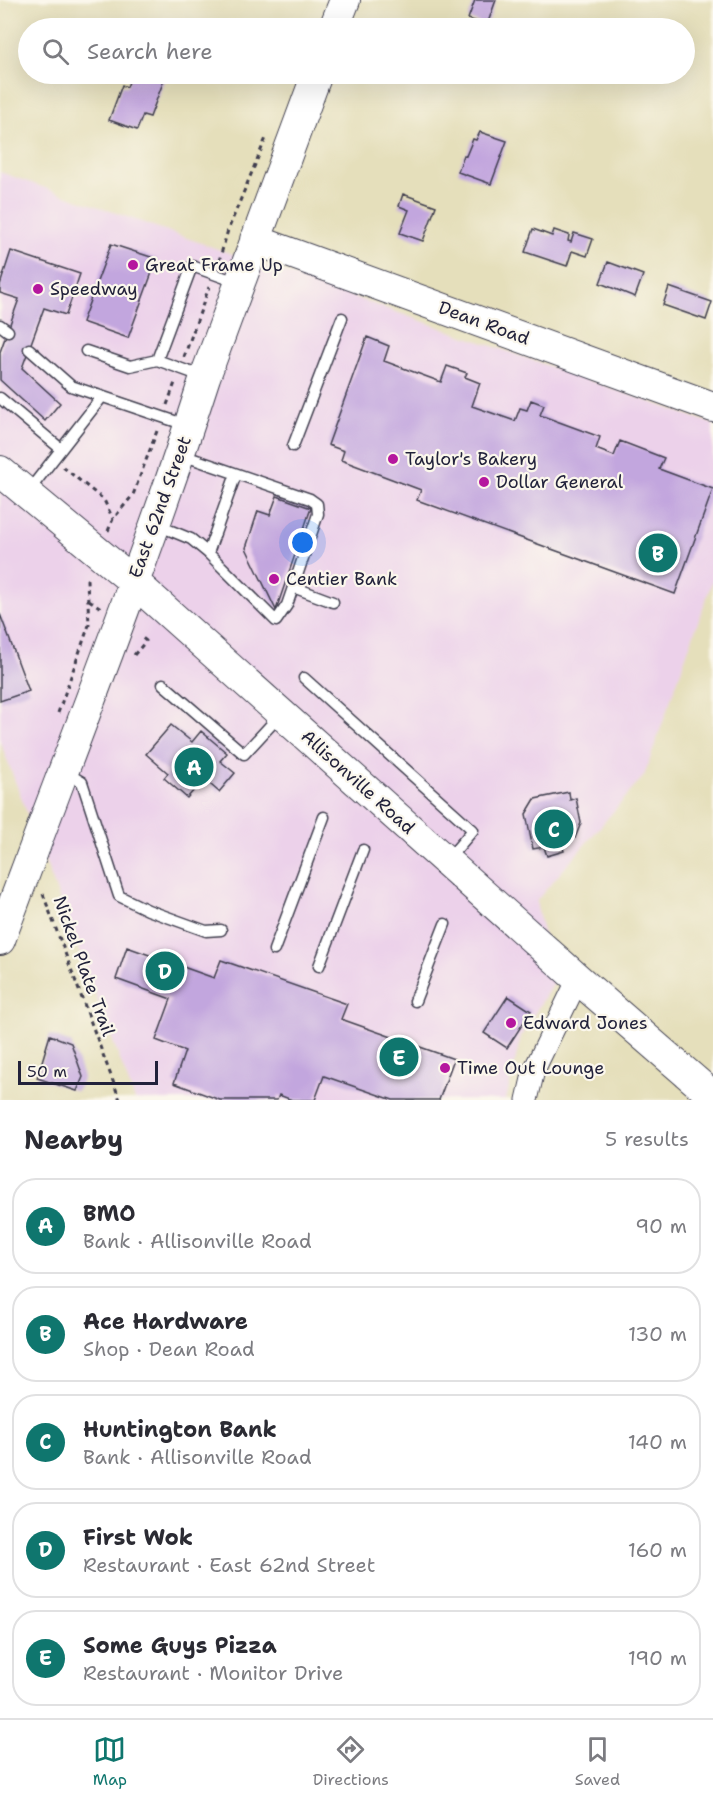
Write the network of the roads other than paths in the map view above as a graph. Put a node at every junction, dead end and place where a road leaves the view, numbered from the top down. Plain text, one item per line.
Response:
1 (345, 0) edge
2 (338, 18) edge
3 (312, 84) edge
4 (242, 235) junction
5 (239, 284) junction
6 (342, 318) dead end
7 (29, 349) dead end
8 (86, 351) dead end
9 (157, 360) junction
10 (205, 377) junction
11 (102, 397) junction
12 (0, 398) edge
13 (713, 407) edge
14 (189, 426) junction
15 (293, 446) dead end
16 (61, 449) junction
17 (179, 454) junction
18 (0, 471) edge
19 (236, 474) junction
20 (27, 493) junction
21 (154, 524) junction
22 (208, 554) junction
23 (134, 582) junction
24 (293, 587) junction
25 (333, 602) dead end
26 (304, 678) dead end
27 (163, 684) dead end
28 (281, 714) junction
29 (63, 770) junction
30 (324, 817) dead end
31 (363, 850) dead end
32 (446, 861) junction
33 (445, 924) dead end
34 (221, 930) dead end
35 (0, 940) edge
36 (274, 950) dead end
37 (319, 966) dead end
38 (578, 979) junction
39 (415, 1002) dead end
40 (713, 1096) edge
41 (526, 1100) edge

1 - 2 street
3 - 4 street, East 62nd Street
4 - 5 street, East 62nd Street
4 - 13 street, Dean Road
5 - 9 lane
5 - 10 street, East 62nd Street
6 - 15 lane
7 - 11 lane
8 - 9 lane
9 - 10 lane
10 - 14 street, East 62nd Street
11 - 14 lane
11 - 16 lane
12 - 16 lane
14 - 17 street, East 62nd Street
16 - 20 lane
17 - 19 lane
17 - 21 street, East 62nd Street
18 - 20 street, Allisonville Road
19 - 22 lane
19 - 24 lane
20 - 23 street, Allisonville Road
21 - 22 lane
21 - 23 street, East 62nd Street
22 - 24 lane
23 - 28 street, Allisonville Road
23 - 29 street, East 62nd Street
24 - 25 lane
26 - 32 lane
27 - 28 lane
28 - 32 street, Allisonville Road
29 - 34 lane
29 - 35 street, East 62nd Street
30 - 36 lane
31 - 37 lane
32 - 38 street, Allisonville Road
33 - 39 lane
38 - 40 street, Allisonville Road
38 - 41 street

